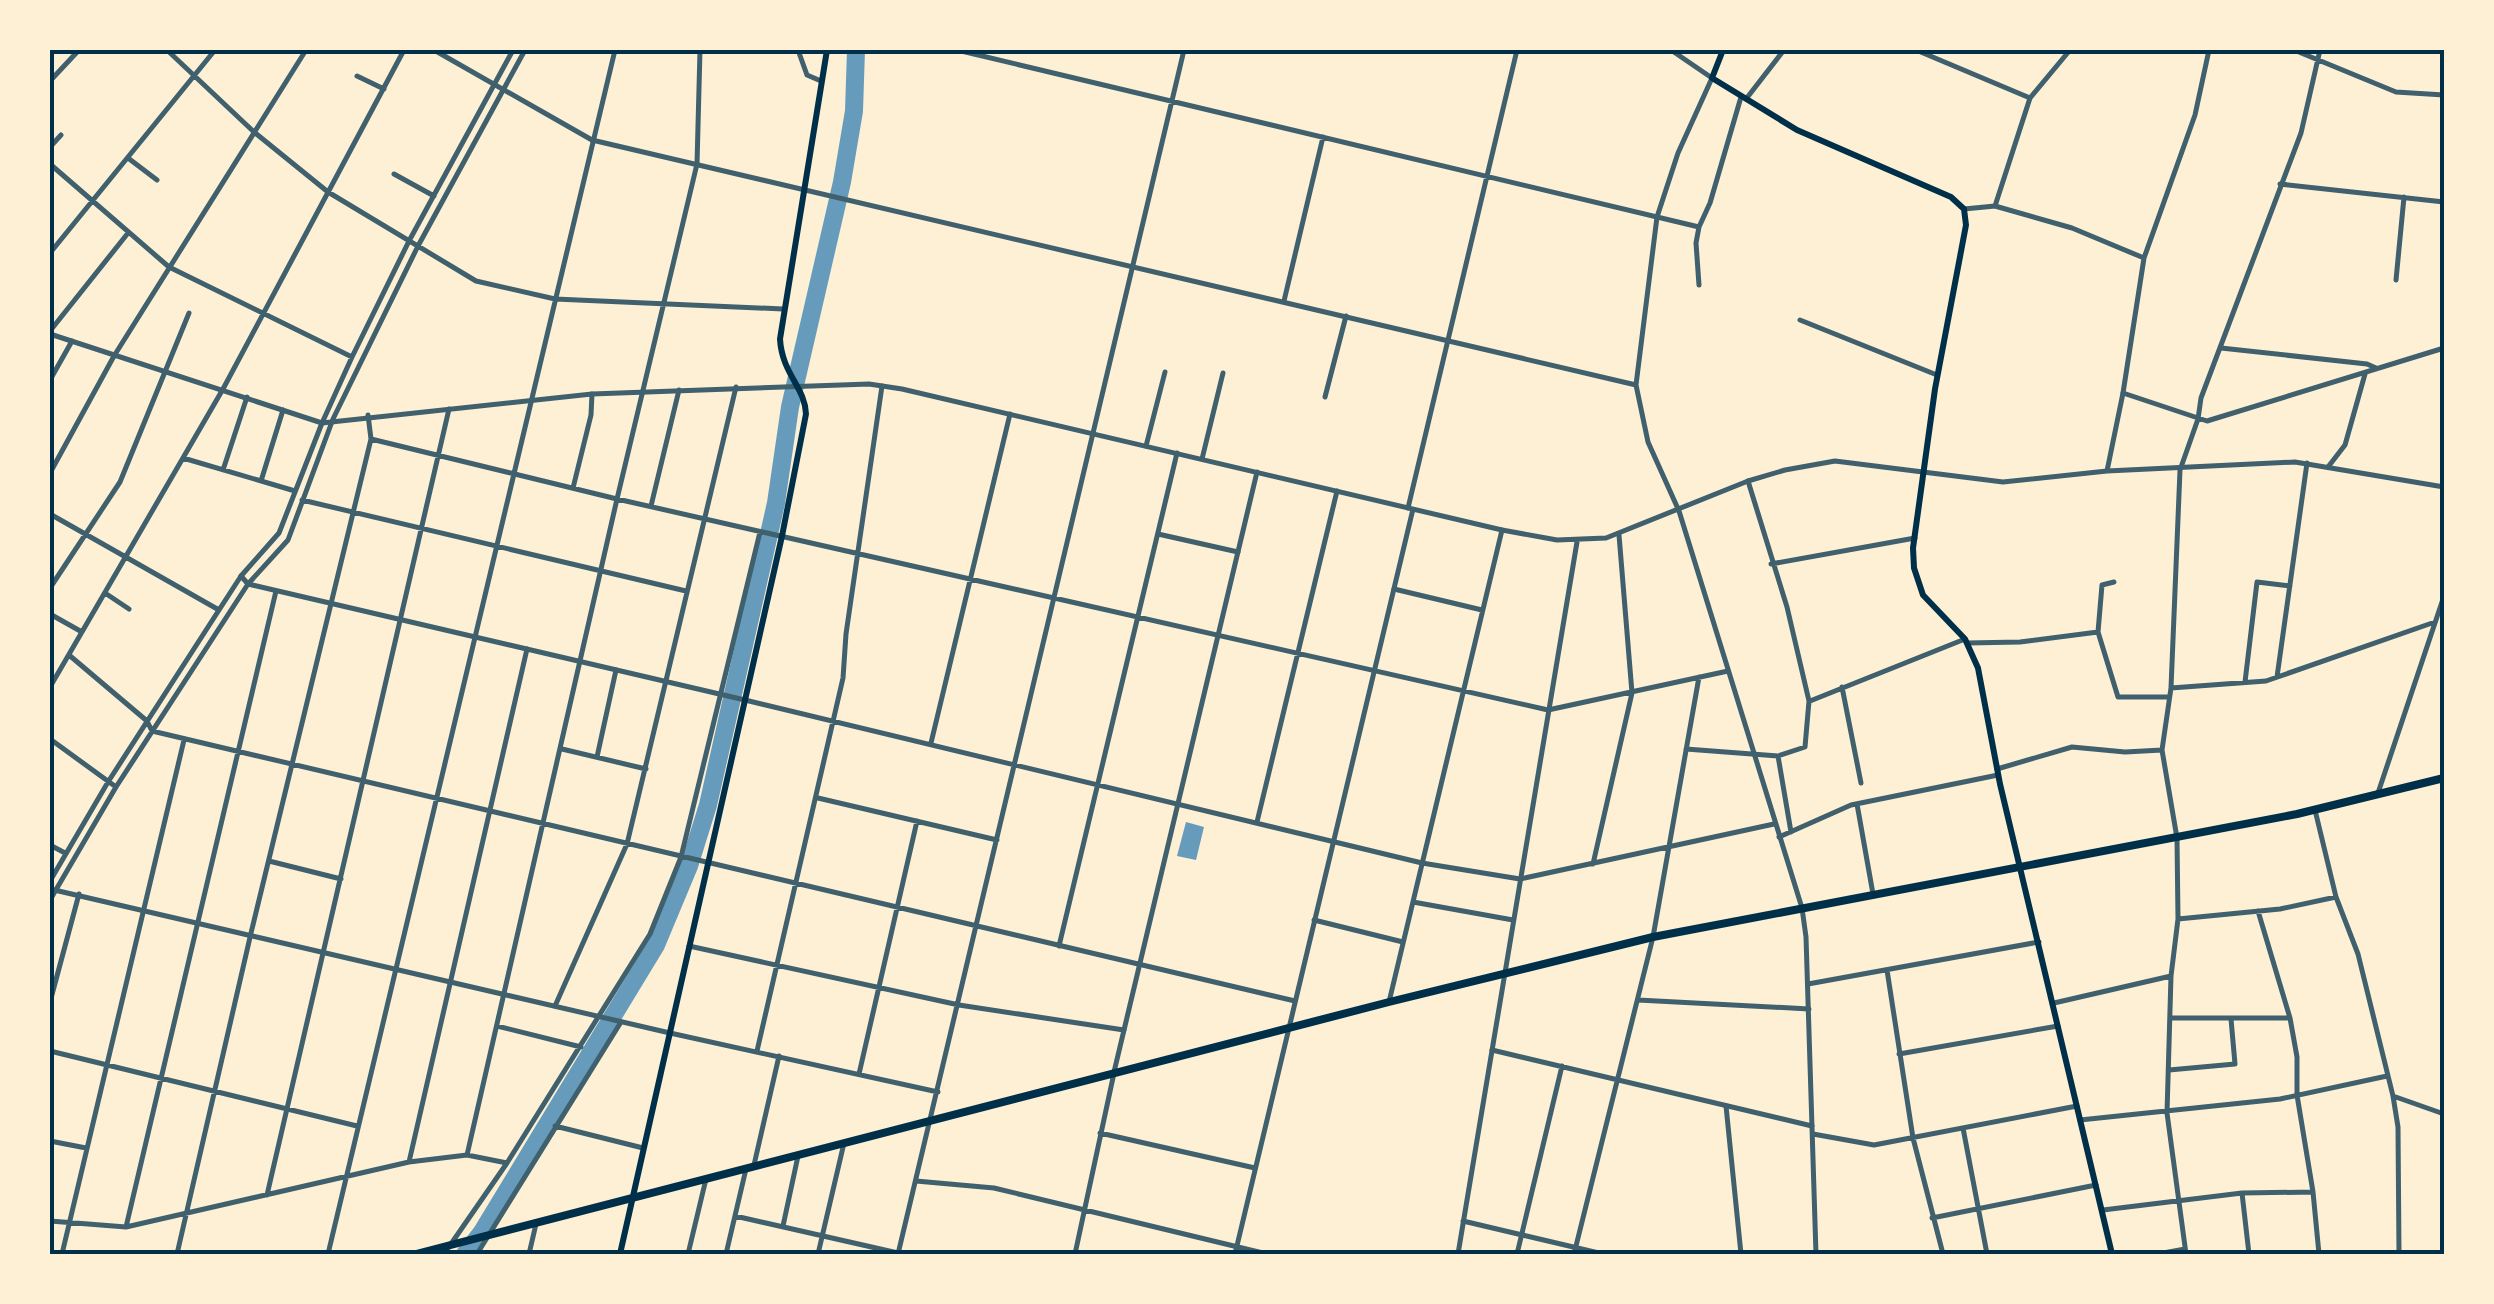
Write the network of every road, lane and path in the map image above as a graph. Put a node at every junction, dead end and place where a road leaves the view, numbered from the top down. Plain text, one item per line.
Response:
1 (79, 50) edge
2 (167, 50) edge
3 (215, 50) edge
4 (306, 50) edge
5 (404, 50) edge
6 (434, 50) edge
7 (514, 50) edge
8 (526, 50) edge
9 (615, 50) edge
10 (700, 50) edge
11 (798, 50) edge
12 (826, 50) edge
13 (958, 50) edge
14 (1184, 50) edge
15 (1517, 50) edge
16 (1671, 50) edge
17 (1723, 50) edge
18 (1784, 50) edge
19 (1916, 50) edge
20 (2070, 50) edge
21 (2209, 50) edge
22 (2294, 50) edge
23 (2320, 50) edge
24 (2317, 61) junction
25 (194, 75) junction
26 (357, 76) dead end
27 (1712, 78) junction
28 (50, 81) edge
29 (821, 82) junction
30 (494, 86) junction
31 (384, 89) junction
32 (503, 91) junction
33 (2444, 95) edge
34 (1743, 98) junction
35 (2030, 98) junction
36 (1172, 101) junction
37 (254, 132) junction
38 (61, 135) dead end
39 (1323, 137) junction
40 (592, 140) junction
41 (50, 148) edge
42 (128, 158) junction
43 (50, 164) edge
44 (698, 164) junction
45 (394, 174) dead end
46 (1487, 176) junction
47 (157, 180) dead end
48 (2280, 184) junction
49 (804, 188) junction
50 (328, 192) junction
51 (434, 196) junction
52 (2404, 197) junction
53 (92, 202) junction
54 (2444, 202) edge
55 (1995, 206) junction
56 (1964, 209) junction
57 (1657, 217) junction
58 (1699, 227) junction
59 (128, 233) junction
60 (409, 241) junction
61 (418, 246) junction
62 (50, 253) edge
63 (2144, 258) junction
64 (1133, 266) junction
65 (169, 267) junction
66 (2396, 280) dead end
67 (1698, 285) dead end
68 (555, 299) junction
69 (1284, 302) junction
70 (666, 304) junction
71 (784, 309) junction
72 (189, 314) dead end
73 (263, 314) junction
74 (1346, 316) junction
75 (1800, 320) dead end
76 (50, 332) edge
77 (1448, 340) junction
78 (72, 341) junction
79 (2221, 348) junction
80 (2444, 348) edge
81 (114, 356) junction
82 (352, 357) junction
83 (2378, 369) junction
84 (164, 371) junction
85 (1165, 372) dead end
86 (1223, 373) dead end
87 (2365, 374) junction
88 (1938, 375) junction
89 (50, 380) edge
90 (882, 385) junction
91 (1636, 385) junction
92 (796, 386) junction
93 (736, 387) junction
94 (222, 389) junction
95 (642, 390) junction
96 (679, 390) junction
97 (592, 394) junction
98 (2123, 394) junction
99 (247, 397) junction
100 (1325, 397) dead end
101 (530, 401) junction
102 (449, 408) junction
103 (284, 410) junction
104 (1010, 414) junction
105 (368, 416) junction
106 (2198, 418) junction
107 (328, 421) junction
108 (1093, 434) junction
109 (371, 439) junction
110 (1146, 446) junction
111 (1177, 453) junction
112 (440, 455) junction
113 (183, 458) junction
114 (1202, 459) junction
115 (2307, 464) junction
116 (2328, 467) junction
117 (223, 470) junction
118 (2180, 470) junction
119 (2107, 471) junction
120 (514, 472) junction
121 (1257, 472) junction
122 (1923, 472) junction
123 (50, 473) edge
124 (262, 481) junction
125 (1748, 481) junction
126 (573, 488) junction
127 (2444, 488) edge
128 (295, 491) junction
129 (1337, 491) junction
130 (617, 498) junction
131 (302, 500) junction
132 (651, 506) junction
133 (1410, 508) junction
134 (1678, 510) junction
135 (353, 512) junction
136 (50, 514) edge
137 (704, 518) junction
138 (423, 530) junction
139 (1502, 530) junction
140 (762, 532) junction
141 (86, 534) junction
142 (1158, 534) junction
143 (1619, 535) junction
144 (779, 536) junction
145 (1915, 538) junction
146 (1577, 542) junction
147 (496, 547) junction
148 (1238, 552) junction
149 (858, 553) junction
150 (126, 557) junction
151 (1772, 564) junction
152 (602, 573) junction
153 (242, 576) junction
154 (970, 579) junction
155 (2114, 582) dead end
156 (248, 584) junction
157 (2290, 586) junction
158 (50, 588) edge
159 (1394, 589) junction
160 (276, 590) junction
161 (686, 591) junction
162 (105, 592) junction
163 (2444, 596) edge
164 (1054, 598) junction
165 (330, 604) junction
166 (129, 609) dead end
167 (218, 610) junction
168 (1482, 610) junction
169 (50, 614) edge
170 (1139, 618) junction
171 (402, 620) junction
172 (2435, 622) junction
173 (82, 632) junction
174 (2098, 632) junction
175 (1218, 636) junction
176 (474, 637) junction
177 (1966, 641) junction
178 (528, 649) junction
179 (1298, 654) junction
180 (69, 655) junction
181 (582, 661) junction
182 (616, 670) junction
183 (1374, 672) junction
184 (1728, 672) junction
185 (1699, 677) junction
186 (2277, 677) junction
187 (666, 682) junction
188 (2245, 682) junction
189 (50, 687) edge
190 (1842, 687) junction
191 (2170, 688) junction
192 (1462, 692) junction
193 (1632, 694) junction
194 (724, 695) junction
195 (2168, 697) junction
196 (743, 700) junction
197 (1809, 701) junction
198 (1548, 710) junction
199 (834, 720) junction
200 (147, 721) junction
201 (152, 732) junction
202 (184, 740) junction
203 (51, 743) edge
204 (931, 743) junction
205 (562, 749) junction
206 (1686, 749) junction
207 (2162, 750) junction
208 (237, 752) junction
209 (1752, 752) junction
210 (1778, 756) junction
211 (597, 757) junction
212 (292, 764) junction
213 (1015, 764) junction
214 (646, 769) junction
215 (1998, 772) junction
216 (2444, 778) edge
217 (108, 782) junction
218 (364, 782) junction
219 (1861, 783) dead end
220 (1099, 784) junction
221 (116, 787) junction
222 (2378, 794) junction
223 (818, 798) junction
224 (437, 799) junction
225 (1178, 803) junction
226 (1857, 804) junction
227 (2315, 810) junction
228 (490, 812) junction
229 (917, 821) junction
230 (1257, 822) junction
231 (543, 824) junction
232 (1774, 824) junction
233 (1790, 832) junction
234 (1779, 837) junction
235 (2177, 838) junction
236 (998, 840) junction
237 (1333, 841) junction
238 (628, 844) junction
239 (50, 845) edge
240 (1669, 848) junction
241 (66, 854) junction
242 (683, 857) junction
243 (268, 862) junction
244 (704, 862) junction
245 (1422, 863) junction
246 (1594, 864) junction
247 (2022, 868) junction
248 (340, 878) junction
249 (1520, 878) junction
250 (798, 883) junction
251 (52, 886) edge
252 (79, 894) junction
253 (1873, 895) junction
254 (2336, 897) junction
255 (50, 900) edge
256 (1413, 902) junction
257 (895, 906) junction
258 (1802, 908) junction
259 (144, 910) junction
260 (2258, 911) junction
261 (2178, 919) junction
262 (1314, 920) junction
263 (1513, 920) junction
264 (198, 921) junction
265 (977, 927) junction
266 (251, 933) junction
267 (1653, 936) junction
268 (1403, 942) junction
269 (2039, 942) junction
270 (689, 946) junction
271 (1060, 946) junction
272 (324, 951) junction
273 (1140, 965) junction
274 (778, 966) junction
275 (398, 969) junction
276 (1888, 970) junction
277 (1505, 972) junction
278 (2171, 976) junction
279 (451, 982) junction
280 (1808, 984) junction
281 (878, 988) junction
282 (505, 994) junction
283 (1638, 1000) junction
284 (1295, 1001) junction
285 (50, 1002) edge
286 (1389, 1002) junction
287 (2054, 1003) junction
288 (555, 1006) junction
289 (958, 1006) junction
290 (1809, 1009) junction
291 (602, 1017) junction
292 (2170, 1018) junction
293 (2290, 1018) junction
294 (2232, 1019) junction
295 (619, 1022) junction
296 (497, 1026) junction
297 (2058, 1026) junction
298 (1288, 1028) junction
299 (1124, 1030) junction
300 (670, 1033) junction
301 (581, 1046) junction
302 (1492, 1050) junction
303 (50, 1051) edge
304 (757, 1051) junction
305 (1899, 1054) junction
306 (780, 1056) junction
307 (108, 1063) junction
308 (1562, 1066) junction
309 (2168, 1070) junction
310 (1114, 1072) junction
311 (859, 1074) junction
312 (2387, 1076) junction
313 (160, 1078) junction
314 (1617, 1080) junction
315 (216, 1089) junction
316 (938, 1092) junction
317 (2297, 1095) junction
318 (2392, 1096) junction
319 (1726, 1106) junction
320 (2077, 1106) junction
321 (288, 1108) junction
322 (2167, 1113) junction
323 (2444, 1114) edge
324 (2080, 1120) junction
325 (930, 1121) junction
326 (358, 1126) junction
327 (555, 1126) junction
328 (1963, 1128) junction
329 (1812, 1130) junction
330 (1100, 1133) junction
331 (1913, 1138) junction
332 (50, 1141) edge
333 (844, 1142) junction
334 (87, 1148) junction
335 (643, 1148) junction
336 (799, 1154) junction
337 (467, 1155) junction
338 (408, 1162) junction
339 (507, 1164) junction
340 (750, 1166) junction
341 (1254, 1168) junction
342 (706, 1178) junction
343 (347, 1179) junction
344 (916, 1181) junction
345 (2096, 1186) junction
346 (2242, 1192) junction
347 (2313, 1192) junction
348 (267, 1195) junction
349 (632, 1198) junction
350 (2177, 1200) junction
351 (1978, 1208) junction
352 (1085, 1209) junction
353 (2103, 1210) junction
354 (188, 1213) junction
355 (736, 1216) junction
356 (1932, 1218) junction
357 (536, 1221) junction
358 (1463, 1221) junction
359 (50, 1222) edge
360 (69, 1223) junction
361 (783, 1226) junction
362 (126, 1227) junction
363 (489, 1234) junction
364 (822, 1235) junction
365 (1522, 1235) junction
366 (451, 1245) junction
367 (1236, 1246) junction
368 (1574, 1251) edge
369 (2185, 1252) edge
370 (62, 1254) edge
371 (178, 1254) edge
372 (328, 1254) edge
373 (416, 1254) edge
374 (444, 1254) edge
375 (477, 1254) edge
376 (529, 1254) edge
377 (620, 1254) edge
378 (688, 1254) edge
379 (726, 1254) edge
380 (818, 1254) edge
381 (900, 1254) edge
382 (1075, 1254) edge
383 (1234, 1254) edge
384 (1268, 1254) edge
385 (1458, 1254) edge
386 (1517, 1254) edge
387 (1603, 1254) edge
388 (1740, 1254) edge
389 (1816, 1254) edge
390 (1942, 1254) edge
391 (1986, 1254) edge
392 (2112, 1254) edge
393 (2158, 1254) edge
394 (2250, 1254) edge
395 (2319, 1254) edge
396 (2399, 1254) edge

1 - 28 street
2 - 25 street
3 - 25 street
4 - 37 street
5 - 31 street
6 - 30 street
7 - 30 street
8 - 32 street
9 - 40 street
10 - 44 street
11 - 29 street
12 - 29 main road
13 - 36 street
14 - 36 street
15 - 46 street
16 - 27 street
17 - 27 main road
18 - 34 street
19 - 35 street
20 - 35 street
21 - 63 street
22 - 24 street
23 - 24 street
24 - 33 street
24 - 48 street
25 - 37 street
25 - 42 street
26 - 31 street
27 - 34 main road
27 - 57 street
29 - 49 main road
30 - 32 street
30 - 51 street
31 - 50 street
32 - 40 street
32 - 61 street
34 - 56 main road
34 - 58 street
35 - 55 street
36 - 39 street
36 - 64 street
37 - 50 street
37 - 65 street
38 - 41 street
39 - 46 street
39 - 69 street
40 - 44 street
40 - 68 street
42 - 47 street
42 - 53 street
43 - 53 street
44 - 49 street
44 - 70 street
45 - 51 street
46 - 57 street
46 - 77 street
48 - 52 street
48 - 79 street
49 - 64 street
49 - 71 main road
50 - 60 street
50 - 73 street
51 - 60 street
52 - 54 street
52 - 66 street
53 - 59 street
53 - 62 street
55 - 56 street
55 - 63 street
56 - 88 main road
57 - 58 street
57 - 91 street
58 - 67 street
59 - 65 street
59 - 76 street
60 - 61 street
60 - 82 street
61 - 68 street
61 - 107 street
63 - 98 street
64 - 69 street
64 - 108 street
65 - 73 street
65 - 81 street
68 - 70 street
68 - 101 street
69 - 74 street
70 - 71 street
70 - 95 street
71 - 92 main road
72 - 84 street
73 - 82 street
73 - 94 street
74 - 77 street
74 - 100 street
75 - 88 street
76 - 78 street
77 - 91 street
77 - 133 street
78 - 81 street
78 - 89 street
79 - 83 street
79 - 106 street
80 - 83 street
81 - 84 street
81 - 123 street
82 - 107 street
83 - 87 street
84 - 94 street
84 - 141 street
85 - 110 street
86 - 114 street
87 - 106 street
87 - 116 street
88 - 122 main road
90 - 92 street
90 - 104 street
90 - 149 street
91 - 134 street
92 - 93 street
92 - 144 main road
93 - 96 street
93 - 137 street
94 - 99 street
94 - 113 street
95 - 96 street
95 - 97 street
95 - 130 street
96 - 132 street
97 - 101 street
97 - 126 street
98 - 106 street
98 - 119 street
99 - 103 street
99 - 117 street
101 - 102 street
101 - 120 street
102 - 105 street
102 - 112 street
103 - 107 street
103 - 124 street
104 - 108 street
104 - 154 street
105 - 107 street
105 - 109 street
106 - 118 street
107 - 128 street
107 - 131 street
108 - 110 street
108 - 164 street
109 - 112 street
109 - 135 street
110 - 111 street
111 - 114 street
111 - 142 street
112 - 120 street
112 - 138 street
113 - 117 street
113 - 150 street
114 - 121 street
115 - 116 street
115 - 118 street
115 - 157 street
116 - 127 street
117 - 124 street
118 - 119 street
118 - 191 street
119 - 122 street
120 - 126 street
120 - 147 street
121 - 129 street
121 - 148 street
122 - 125 street
122 - 145 main road
124 - 128 street
125 - 134 street
125 - 151 street
126 - 130 street
128 - 153 street
129 - 133 street
129 - 179 street
130 - 132 street
130 - 152 street
131 - 135 street
131 - 156 street
132 - 137 street
133 - 139 street
133 - 159 street
134 - 143 street
134 - 184 street
135 - 138 street
135 - 165 street
136 - 141 street
137 - 140 street
137 - 161 street
138 - 147 street
138 - 171 street
139 - 146 street
139 - 168 street
140 - 144 street
140 - 194 street
141 - 150 street
141 - 158 street
142 - 148 street
142 - 170 street
143 - 146 street
143 - 193 street
144 - 149 street
144 - 196 main road
145 - 151 street
145 - 177 main road
146 - 198 street
147 - 152 street
147 - 176 street
148 - 175 street
149 - 154 street
149 - 199 street
150 - 162 street
150 - 167 street
151 - 197 street
152 - 161 street
152 - 181 street
153 - 156 street
153 - 167 street
154 - 164 street
154 - 204 street
155 - 174 street
156 - 160 street
156 - 201 street
157 - 186 street
157 - 188 street
159 - 168 street
159 - 183 street
160 - 165 street
160 - 208 street
161 - 187 street
162 - 166 street
162 - 173 street
163 - 172 street
164 - 170 street
164 - 213 street
165 - 171 street
165 - 212 street
167 - 200 street
168 - 192 street
169 - 173 street
170 - 175 street
170 - 220 street
171 - 176 street
171 - 218 street
172 - 186 street
172 - 222 street
173 - 180 street
174 - 177 street
174 - 195 street
175 - 179 street
175 - 225 street
176 - 178 street
176 - 224 street
177 - 190 street
177 - 215 main road
178 - 181 street
178 - 228 street
179 - 183 street
179 - 230 street
180 - 189 street
180 - 200 street
181 - 182 street
181 - 205 street
182 - 187 street
182 - 211 street
183 - 192 street
183 - 237 street
184 - 185 street
184 - 209 street
185 - 193 street
185 - 206 street
186 - 188 street
187 - 194 street
187 - 214 street
188 - 191 street
190 - 197 street
190 - 219 street
191 - 195 street
192 - 198 street
192 - 245 street
193 - 198 street
193 - 246 street
194 - 196 street
194 - 242 street
195 - 207 street
196 - 199 street
196 - 244 main road
197 - 210 street
198 - 249 street
199 - 204 street
199 - 223 street
200 - 201 street
200 - 217 street
201 - 202 street
201 - 221 street
202 - 208 street
202 - 259 street
203 - 217 street
204 - 213 street
205 - 211 street
205 - 231 street
206 - 209 street
206 - 240 street
207 - 215 street
207 - 235 street
208 - 212 street
208 - 264 street
209 - 210 street
209 - 232 street
210 - 233 street
211 - 214 street
212 - 218 street
212 - 243 street
213 - 220 street
213 - 236 street
214 - 238 street
215 - 226 street
215 - 247 main road
216 - 222 main road
217 - 221 street
217 - 241 street
218 - 224 street
218 - 248 street
220 - 225 street
220 - 271 street
221 - 251 street
222 - 227 main road
223 - 229 street
223 - 250 street
224 - 228 street
224 - 275 street
225 - 230 street
225 - 273 street
226 - 233 street
226 - 253 street
227 - 235 main road
227 - 254 street
228 - 231 street
228 - 279 street
229 - 236 street
229 - 257 street
230 - 237 street
231 - 238 street
231 - 282 street
232 - 234 street
232 - 240 street
233 - 234 street
234 - 258 street
235 - 247 main road
235 - 261 street
236 - 265 street
237 - 245 street
237 - 262 street
238 - 242 street
238 - 288 street
239 - 241 street
240 - 246 street
240 - 267 street
241 - 251 street
242 - 244 street
242 - 291 street
243 - 248 street
243 - 266 street
244 - 250 street
244 - 270 main road
245 - 249 street
245 - 256 street
246 - 249 street
247 - 253 main road
247 - 269 main road
248 - 272 street
249 - 263 street
250 - 257 street
250 - 274 street
251 - 252 street
251 - 255 street
252 - 259 street
252 - 285 street
253 - 258 main road
254 - 260 street
254 - 312 street
256 - 263 street
256 - 268 street
257 - 265 street
257 - 281 street
258 - 267 main road
258 - 280 street
259 - 264 street
259 - 307 street
260 - 261 street
260 - 293 street
261 - 278 street
262 - 268 street
262 - 284 street
263 - 277 street
264 - 266 street
264 - 313 street
265 - 271 street
265 - 289 street
266 - 272 street
266 - 315 street
267 - 277 main road
267 - 283 street
268 - 286 street
269 - 276 street
269 - 287 main road
270 - 274 street
270 - 300 main road
271 - 273 street
272 - 275 street
272 - 321 street
273 - 284 street
273 - 299 street
274 - 281 street
274 - 304 street
275 - 279 street
275 - 326 street
276 - 280 street
276 - 305 street
277 - 286 main road
277 - 302 street
278 - 287 street
278 - 292 street
279 - 282 street
279 - 338 street
280 - 290 street
281 - 289 street
281 - 311 street
282 - 288 street
282 - 296 street
283 - 290 street
283 - 314 street
284 - 298 street
286 - 298 main road
287 - 297 main road
288 - 291 street
289 - 299 street
289 - 316 street
290 - 329 street
291 - 295 street
291 - 301 street
292 - 294 street
292 - 309 street
293 - 294 street
293 - 317 street
294 - 309 street
295 - 300 street
295 - 327 street
296 - 301 street
296 - 337 street
297 - 305 street
297 - 320 main road
298 - 310 main road
298 - 341 street
299 - 310 street
300 - 304 street
300 - 335 main road
301 - 339 street
302 - 308 street
302 - 358 street
303 - 307 street
304 - 306 street
305 - 331 street
306 - 311 street
306 - 340 street
307 - 313 street
307 - 334 street
308 - 314 street
308 - 365 street
309 - 322 street
310 - 325 main road
310 - 330 street
311 - 316 street
312 - 317 street
312 - 318 street
313 - 315 street
313 - 362 street
314 - 319 street
314 - 368 street
315 - 321 street
315 - 354 street
316 - 325 street
317 - 322 street
317 - 347 street
318 - 323 street
318 - 396 street
319 - 329 street
319 - 388 street
320 - 324 main road
320 - 328 street
321 - 326 street
321 - 348 street
322 - 324 street
322 - 350 street
324 - 345 main road
325 - 333 main road
325 - 344 street
326 - 343 street
327 - 335 street
327 - 363 street
328 - 331 street
328 - 351 street
329 - 331 street
329 - 389 street
330 - 341 street
330 - 352 street
331 - 356 street
332 - 334 street
333 - 336 main road
333 - 364 street
334 - 360 street
335 - 349 main road
336 - 340 main road
336 - 361 street
337 - 338 street
337 - 339 street
338 - 343 street
339 - 366 street
340 - 342 main road
340 - 355 street
341 - 367 street
342 - 349 main road
342 - 378 street
343 - 348 street
343 - 372 street
344 - 352 street
344 - 381 street
345 - 351 street
345 - 353 main road
346 - 347 street
346 - 350 street
346 - 394 street
347 - 395 street
348 - 354 street
349 - 357 main road
349 - 377 main road
350 - 353 street
350 - 369 street
351 - 356 street
351 - 391 street
352 - 367 street
352 - 382 street
353 - 392 main road
354 - 362 street
354 - 371 street
355 - 361 street
355 - 379 street
356 - 390 street
357 - 363 main road
357 - 376 street
358 - 365 street
358 - 385 street
359 - 360 street
360 - 362 street
360 - 370 street
361 - 364 street
363 - 366 main road
363 - 375 street
364 - 380 street
364 - 381 street
365 - 368 street
365 - 386 street
366 - 373 main road
366 - 374 street
367 - 383 street
367 - 384 street
368 - 387 street
369 - 393 street

